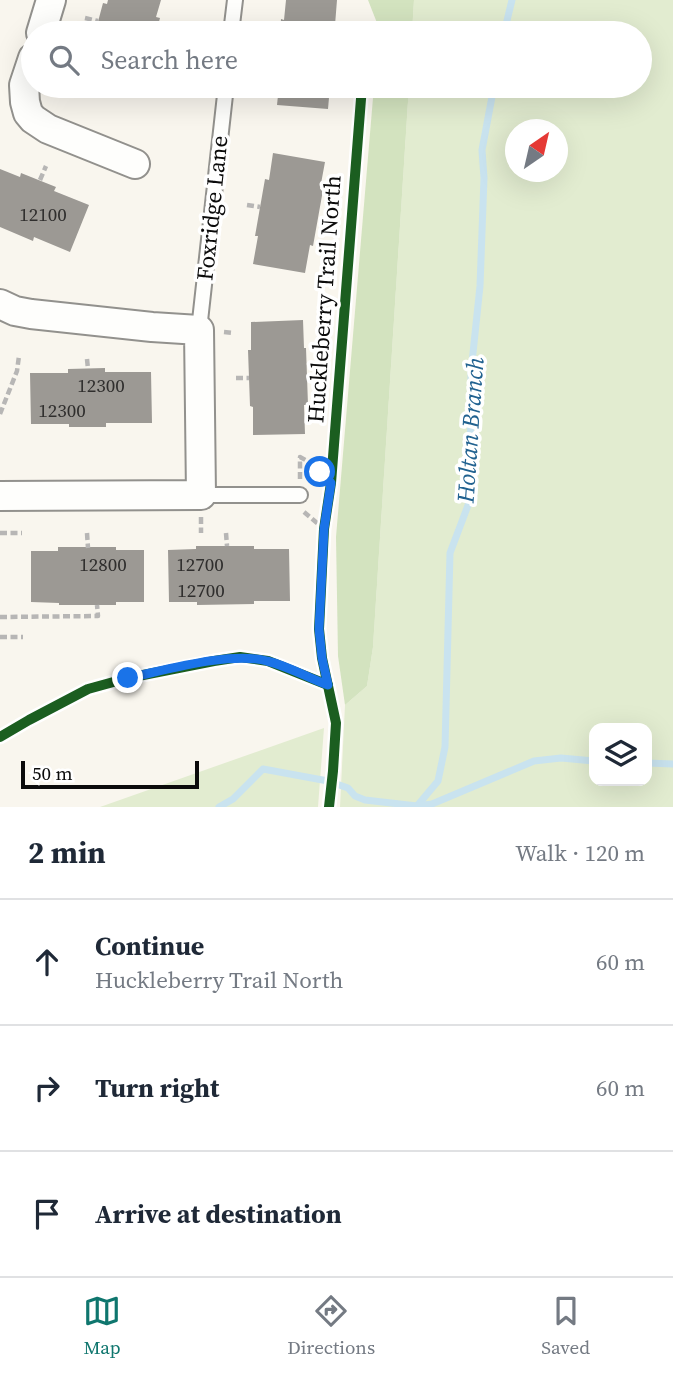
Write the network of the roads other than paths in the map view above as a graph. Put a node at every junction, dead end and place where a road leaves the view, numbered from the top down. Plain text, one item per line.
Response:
1 (51, 0) edge
2 (235, 0) edge
3 (45, 21) edge
4 (232, 21) edge
5 (25, 98) edge
6 (225, 98) edge
7 (135, 164) dead end
8 (0, 304) edge
9 (199, 330) junction
10 (201, 495) junction
11 (0, 496) edge
12 (301, 502) road end

1 - 3 street
2 - 4 lane
5 - 7 street
6 - 9 lane, Foxridge Lane
8 - 9 street
9 - 10 street, Foxridge Lane
10 - 11 street
10 - 12 lane

